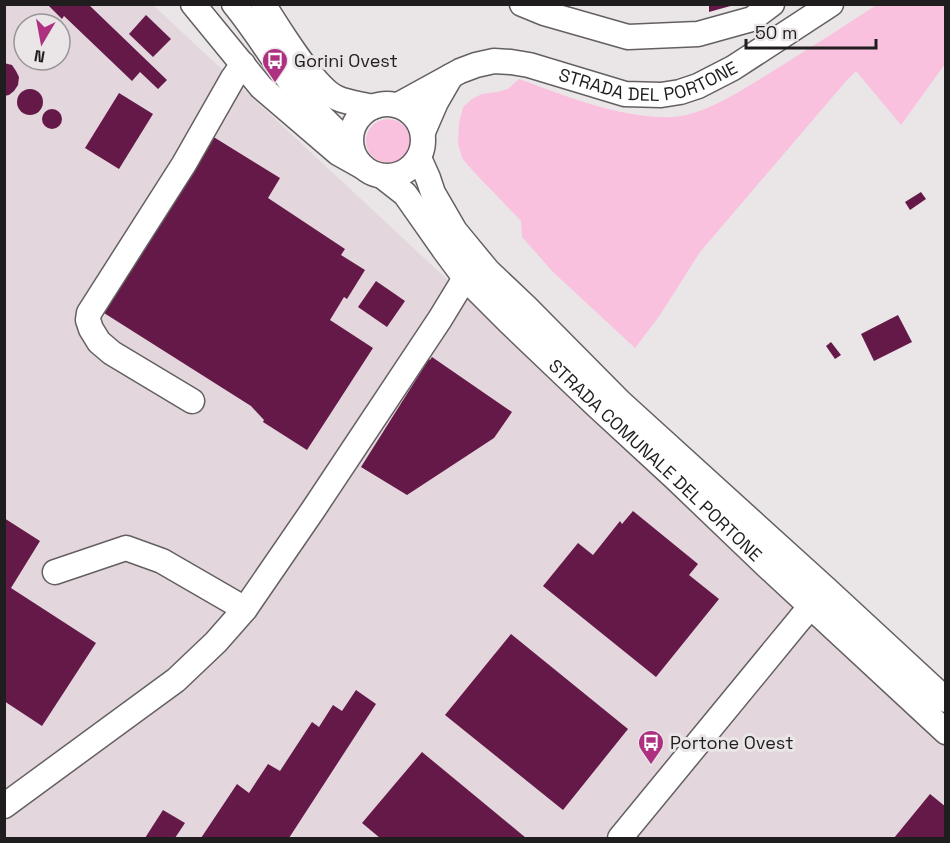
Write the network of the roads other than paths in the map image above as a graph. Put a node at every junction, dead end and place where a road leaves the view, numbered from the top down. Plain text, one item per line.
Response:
1 (193, 4) edge
2 (234, 4) edge
3 (263, 4) edge
4 (522, 4) edge
5 (772, 4) edge
6 (831, 4) edge
7 (243, 64) junction
8 (451, 76) junction
9 (398, 105) junction
10 (373, 106) junction
11 (423, 132) junction
12 (351, 146) junction
13 (419, 158) junction
14 (372, 172) junction
15 (465, 278) junction
16 (192, 401) dead end
17 (55, 572) dead end
18 (826, 589) junction
19 (810, 606) junction
20 (245, 609) junction
21 (945, 700) edge
22 (945, 732) edge
23 (4, 806) edge
24 (620, 838) edge

1 - 7 street, STRADA COMUNALE DEL PORTONE
2 - 12 street, STRADA COMUNALE DEL PORTONE
3 - 10 street
4 - 5 street
6 - 8 street, STRADA DEL PORTONE
7 - 14 street, STRADA COMUNALE DEL PORTONE
7 - 16 street
8 - 9 street
8 - 11 street
9 - 10 street
9 - 11 street
10 - 12 street
11 - 13 street
12 - 14 street, STRADA COMUNALE DEL PORTONE
13 - 14 street
13 - 18 street, STRADA COMUNALE DEL PORTONE
14 - 15 street, STRADA COMUNALE DEL PORTONE
15 - 19 street, STRADA COMUNALE DEL PORTONE
15 - 20 street
17 - 20 street
18 - 19 street
18 - 21 street, STRADA COMUNALE DEL PORTONE
19 - 22 street, STRADA COMUNALE DEL PORTONE
19 - 24 street
20 - 23 street

